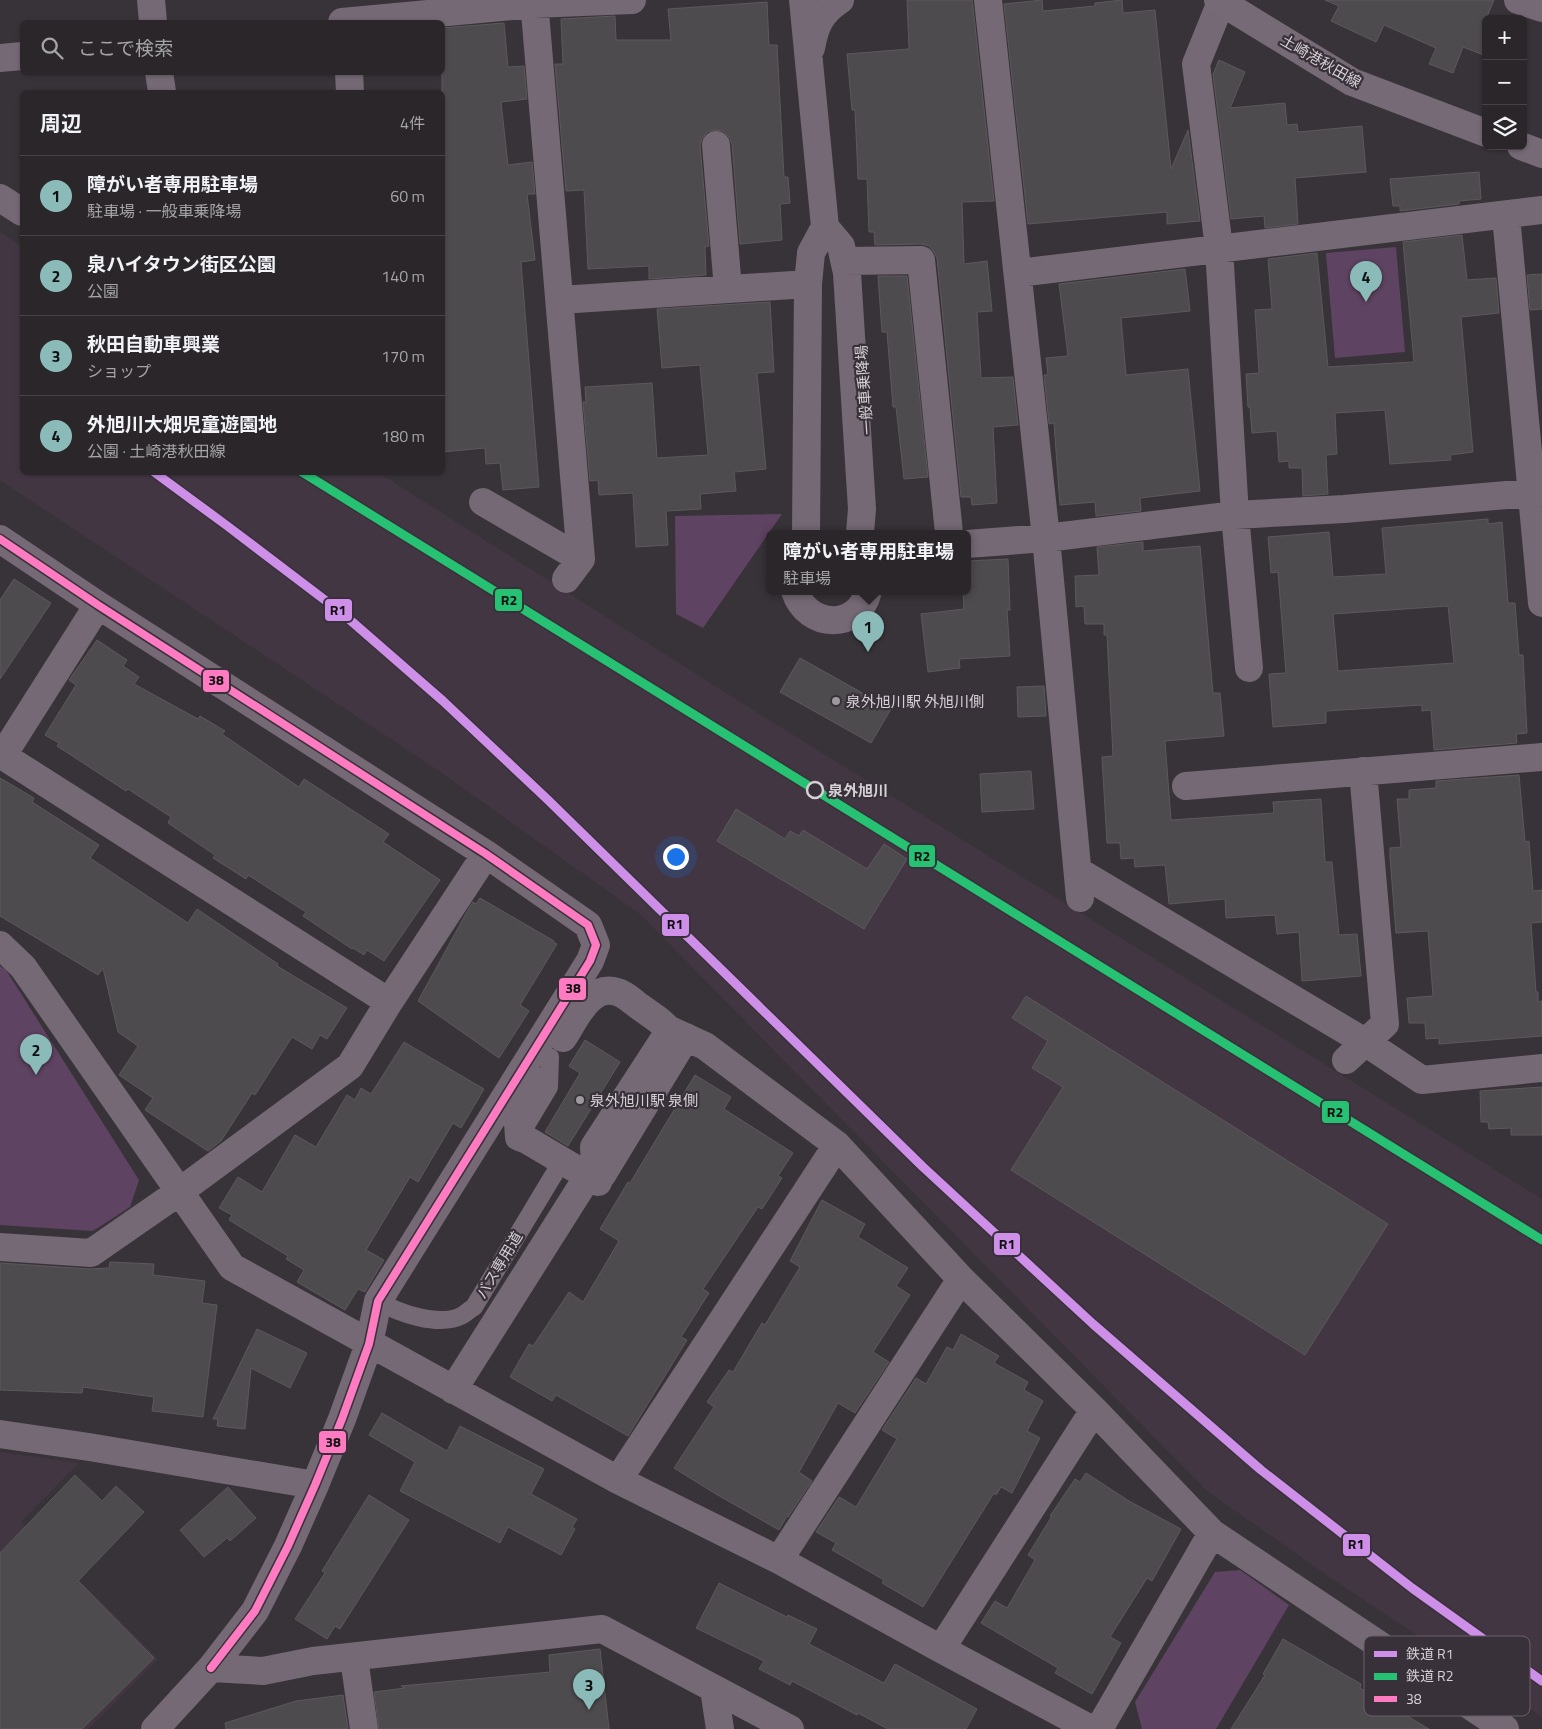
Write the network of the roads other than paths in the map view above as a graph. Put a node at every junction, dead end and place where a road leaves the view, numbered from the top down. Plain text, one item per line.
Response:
1 (151, 0) edge
2 (342, 0) edge
3 (632, 0) edge
4 (804, 0) edge
5 (840, 0) edge
6 (988, 0) edge
7 (1518, 0) edge
8 (1219, 1) edge
9 (534, 2) edge
10 (1542, 8) edge
11 (153, 20) edge
12 (343, 20) edge
13 (362, 20) edge
14 (20, 56) edge
15 (809, 57) junction
16 (0, 58) edge
17 (160, 75) edge
18 (349, 75) edge
19 (162, 90) edge
20 (350, 90) edge
21 (1482, 131) edge
22 (716, 145) dead end
23 (1527, 148) edge
24 (1542, 154) edge
25 (0, 198) edge
26 (1542, 210) edge
27 (20, 211) edge
28 (1506, 216) junction
29 (825, 227) junction
30 (1219, 248) junction
31 (846, 267) junction
32 (1018, 274) junction
33 (808, 284) junction
34 (728, 289) junction
35 (560, 300) junction
36 (1536, 492) edge
37 (484, 502) dead end
38 (1235, 515) junction
39 (861, 521) edge
40 (806, 530) edge
41 (949, 530) edge
42 (1046, 538) junction
43 (0, 539) edge
44 (971, 544) edge
45 (797, 595) edge
46 (866, 595) edge
47 (1542, 603) edge
48 (98, 605) junction
49 (1249, 668) dead end
50 (1, 755) edge
51 (1542, 757) edge
52 (1363, 771) junction
53 (1186, 786) dead end
54 (486, 854) junction
55 (1078, 870) junction
56 (1080, 898) dead end
57 (0, 945) edge
58 (590, 961) junction
59 (603, 990) junction
60 (389, 1002) junction
61 (678, 1034) junction
62 (1356, 1051) junction
63 (550, 1057) junction
64 (1542, 1068) edge
65 (518, 1108) junction
66 (519, 1137) junction
67 (837, 1145) junction
68 (562, 1161) junction
69 (594, 1174) junction
70 (178, 1192) junction
71 (0, 1247) edge
72 (961, 1279) junction
73 (385, 1305) junction
74 (370, 1344) junction
75 (460, 1394) junction
76 (1094, 1410) junction
77 (0, 1434) edge
78 (618, 1480) junction
79 (316, 1485) junction
80 (1212, 1533) junction
81 (779, 1560) junction
82 (1366, 1636) edge
83 (941, 1649) junction
84 (354, 1658) junction
85 (211, 1668) junction
86 (714, 1689) junction
87 (1486, 1716) edge
88 (155, 1729) edge
89 (364, 1729) edge
90 (720, 1729) edge
91 (790, 1729) edge
92 (1091, 1729) edge
93 (1099, 1729) edge
94 (1505, 1729) edge

1 - 11 street
2 - 12 street
3 - 9 street
4 - 15 street
5 - 15 street
6 - 32 street
7 - 10 street
8 - 21 main road, 土崎港秋田線
8 - 30 street
9 - 13 street
9 - 35 street
14 - 16 street
15 - 29 street
17 - 19 street
18 - 20 street
22 - 34 street
23 - 24 main road
25 - 27 street
26 - 28 street
28 - 30 street
28 - 36 street
29 - 31 street
29 - 33 street
30 - 32 street
30 - 38 street
31 - 39 street
31 - 41 street
32 - 42 street
33 - 34 street
33 - 40 street
34 - 35 street
35 - 37 street
36 - 38 street
36 - 47 street
38 - 42 street
38 - 49 street
42 - 44 street
42 - 55 street
43 - 48 street
45 - 46 street
48 - 50 street
48 - 54 street
50 - 60 street
51 - 52 street
52 - 53 street
52 - 62 street
54 - 58 street
54 - 60 street
55 - 56 street
55 - 62 street
57 - 70 street
58 - 59 street
58 - 73 street
59 - 61 street
59 - 63 street
60 - 70 street
61 - 67 street
61 - 69 street
62 - 64 street
63 - 65 street
63 - 66 lane
65 - 66 street
65 - 73 street
66 - 68 street
67 - 72 street
67 - 78 street
68 - 69 street
68 - 73 lane, バス専用道
69 - 75 street
70 - 71 street
70 - 74 street
72 - 76 street
72 - 81 street
73 - 74 street
74 - 75 street
74 - 79 street
75 - 78 street
76 - 80 street
76 - 83 street
77 - 79 street
78 - 81 street
79 - 85 street
80 - 82 street
80 - 93 street
81 - 83 street
83 - 92 street
84 - 85 street
84 - 86 street
84 - 89 street
85 - 88 street
86 - 90 street
86 - 91 street
87 - 94 street

